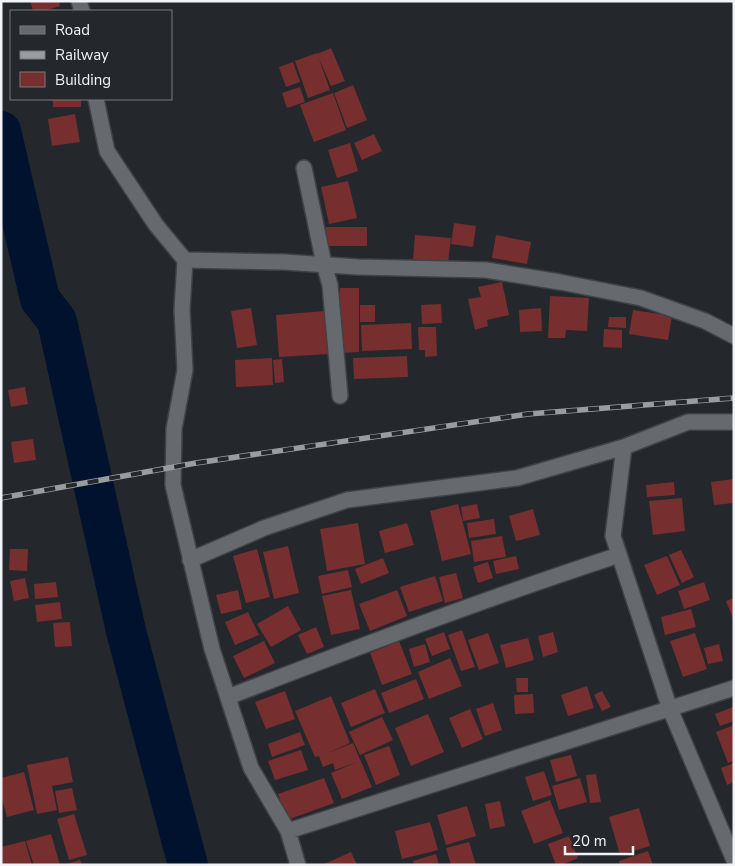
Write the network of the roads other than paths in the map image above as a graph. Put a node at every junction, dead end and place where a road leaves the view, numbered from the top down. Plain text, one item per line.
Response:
1 (96, 100) edge
2 (304, 168) dead end
3 (185, 260) junction
4 (324, 264) junction
5 (734, 336) edge
6 (340, 396) dead end
7 (734, 422) edge
8 (624, 448) junction
9 (619, 555) junction
10 (190, 560) junction
11 (734, 688) edge
12 (228, 697) junction
13 (670, 709) junction
14 (288, 831) junction
15 (734, 860) edge
16 (298, 865) edge

1 - 3 street
2 - 4 street
3 - 4 street
3 - 10 street
4 - 5 street
4 - 6 street
7 - 8 street
8 - 9 street
8 - 10 street
9 - 12 street
9 - 13 street
10 - 12 street
11 - 13 street
12 - 14 street
13 - 14 street
13 - 15 street
14 - 16 street

